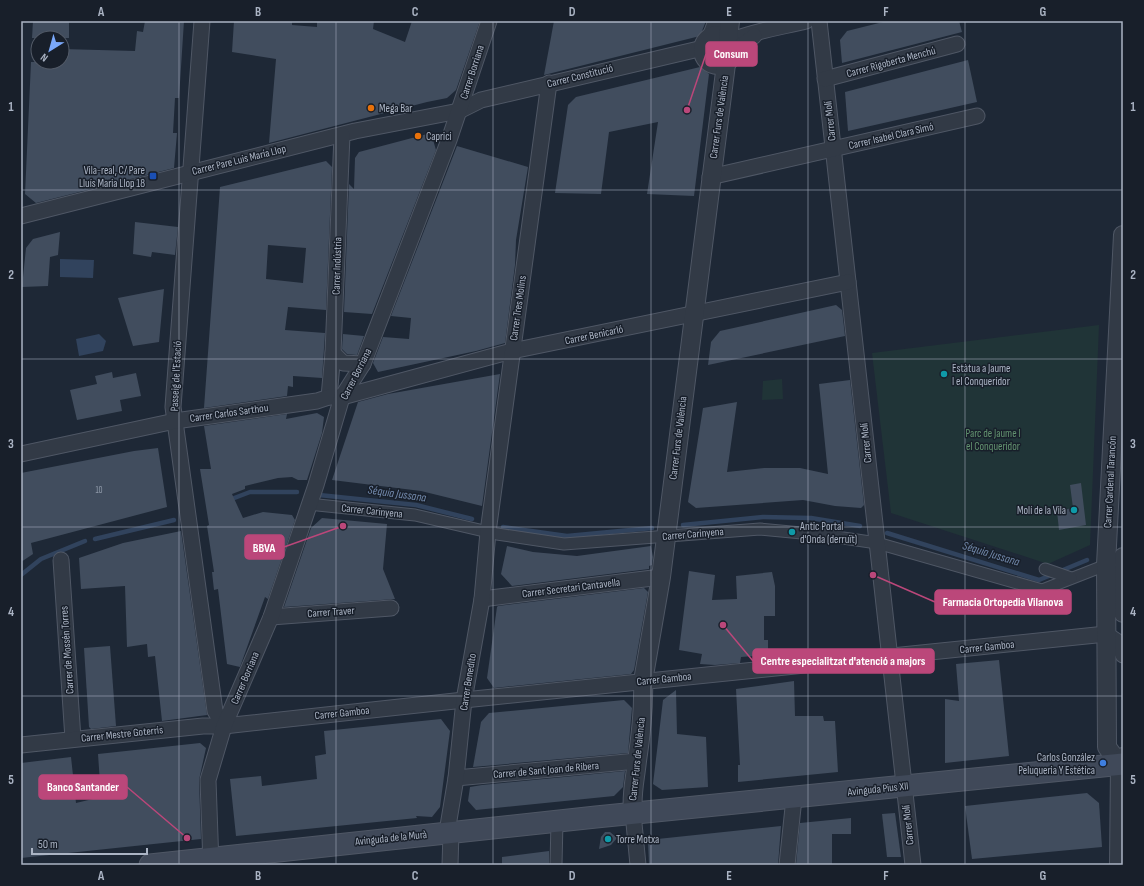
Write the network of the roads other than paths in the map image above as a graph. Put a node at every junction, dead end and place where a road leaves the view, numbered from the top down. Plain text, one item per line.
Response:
1 (202, 21) edge
2 (489, 21) edge
3 (806, 21) edge
4 (819, 21) edge
5 (750, 29) edge
6 (722, 38) edge
7 (957, 44) dead end
8 (825, 79) junction
9 (549, 83) junction
10 (459, 111) junction
11 (977, 116) dead end
12 (342, 135) junction
13 (833, 149) junction
14 (191, 172) junction
15 (710, 177) junction
16 (21, 216) edge
17 (1123, 235) edge
18 (848, 282) junction
19 (694, 314) junction
20 (512, 352) junction
21 (333, 353) junction
22 (363, 364) junction
23 (336, 397) junction
24 (175, 421) junction
25 (21, 454) edge
26 (308, 504) junction
27 (488, 532) junction
28 (665, 537) junction
29 (877, 543) junction
30 (1123, 558) edge
31 (61, 560) dead end
32 (1106, 565) junction
33 (1045, 569) dead end
34 (661, 577) junction
35 (1068, 577) junction
36 (482, 599) junction
37 (391, 608) dead end
38 (1123, 613) edge
39 (271, 617) junction
40 (1106, 634) junction
41 (1123, 655) edge
42 (890, 656) junction
43 (643, 682) junction
44 (464, 700) junction
45 (224, 726) junction
46 (73, 739) junction
47 (21, 745) edge
48 (637, 761) junction
49 (1122, 762) edge
50 (456, 778) junction
51 (904, 786) junction
52 (794, 798) junction
53 (633, 813) junction
54 (557, 821) junction
55 (449, 832) junction
56 (211, 861) edge
57 (150, 865) edge
58 (450, 865) edge
59 (556, 865) edge
60 (638, 865) edge
61 (787, 865) edge
62 (913, 865) edge
63 (1119, 865) edge

1 - 14 street, Passeig de l'Estació
2 - 10 street, Carrer Borriana
3 - 5 street, Carrer Constitució
4 - 8 street, Carrer Molí
5 - 6 street, Carrer Constitució
6 - 9 street, Carrer Constitució
6 - 15 street, Carrer Furs de València
7 - 8 street, Carrer Rigoberta Menchú
8 - 13 street, Carrer Molí
9 - 10 street, Carrer Constitució
9 - 20 street, Carrer Tres Molins
10 - 12 street, Carrer Pare Luis María Llop
10 - 22 street, Carrer Borriana
11 - 13 street, Carrer Isabel Clara Simó
12 - 14 street, Carrer Pare Luis María Llop
12 - 21 street, Carrer Indústria
13 - 15 street, Carrer Isabel Clara Simó
13 - 18 street, Carrer Molí
14 - 16 street, Carrer Pare Luis María Llop
14 - 24 street, Passeig de l'Estació
15 - 19 street, Carrer Furs de València
17 - 32 street, Carrer Cardenal Tarancón
18 - 19 street, Carrer Benicarló
18 - 29 street, Carrer Molí
19 - 20 street, Carrer Benicarló
19 - 28 street, Carrer Furs de València
20 - 23 street, Carrer Benicarló
20 - 27 street, Carrer Tres Molins
21 - 22 street
21 - 23 street, Carrer Indústria
22 - 23 street, Carrer Borriana
23 - 24 street, Carrer Carlos Sarthou
23 - 26 street, Carrer Borriana
24 - 25 street, Carrer Carlos Sarthou
24 - 45 street, Passeig de l'Estació
26 - 27 street, Carrer Carinyena
26 - 39 street, Carrer Borriana
27 - 28 street, Carrer Carinyena
27 - 36 street, Carrer Benedito
28 - 29 street, Carrer Carinyena
28 - 34 street, Carrer Furs de València
29 - 35 street, Carrer Carinyena
29 - 42 street, Carrer Molí
30 - 38 street
31 - 46 street, Carrer de Mossén Torres
32 - 35 street, Carrer Carinyena
32 - 40 street, Carrer Cardenal Tarancón
33 - 35 street
34 - 36 street, Carrer Secretari Cantavella
34 - 43 street, Carrer Furs de València
36 - 44 street, Carrer Benedito
37 - 39 street, Carrer Traver
39 - 45 street, Carrer Borriana
40 - 41 street
40 - 42 street, Carrer Gamboa
40 - 49 street, Carrer Cardenal Tarancón
42 - 43 street, Carrer Gamboa
42 - 51 street, Carrer Molí
43 - 44 street, Carrer Gamboa
43 - 48 street, Carrer Furs de València
44 - 45 street, Carrer Gamboa
44 - 50 street, Carrer Benedito
45 - 46 street, Carrer Mestre Goterris
45 - 56 street, Carrer Borriana
46 - 47 street, Carrer Mestre Goterris
48 - 50 street, Carrer de Sant Joan de Ribera
48 - 53 street, Carrer Furs de València
49 - 51 main road, Avinguda Pius XII
49 - 63 street
50 - 55 street, Carrer Benedito
51 - 52 main road, Avinguda Pius XII
51 - 62 street, Carrer Molí
52 - 53 main road, Avinguda Pius XII
52 - 61 street
53 - 54 main road, Avinguda de la Murà
53 - 60 street
54 - 55 main road, Avinguda de la Murà
54 - 59 street
55 - 56 main road, Avinguda de la Murà
55 - 58 street, Carrer Benedito
56 - 57 main road, Avinguda de la Murà

